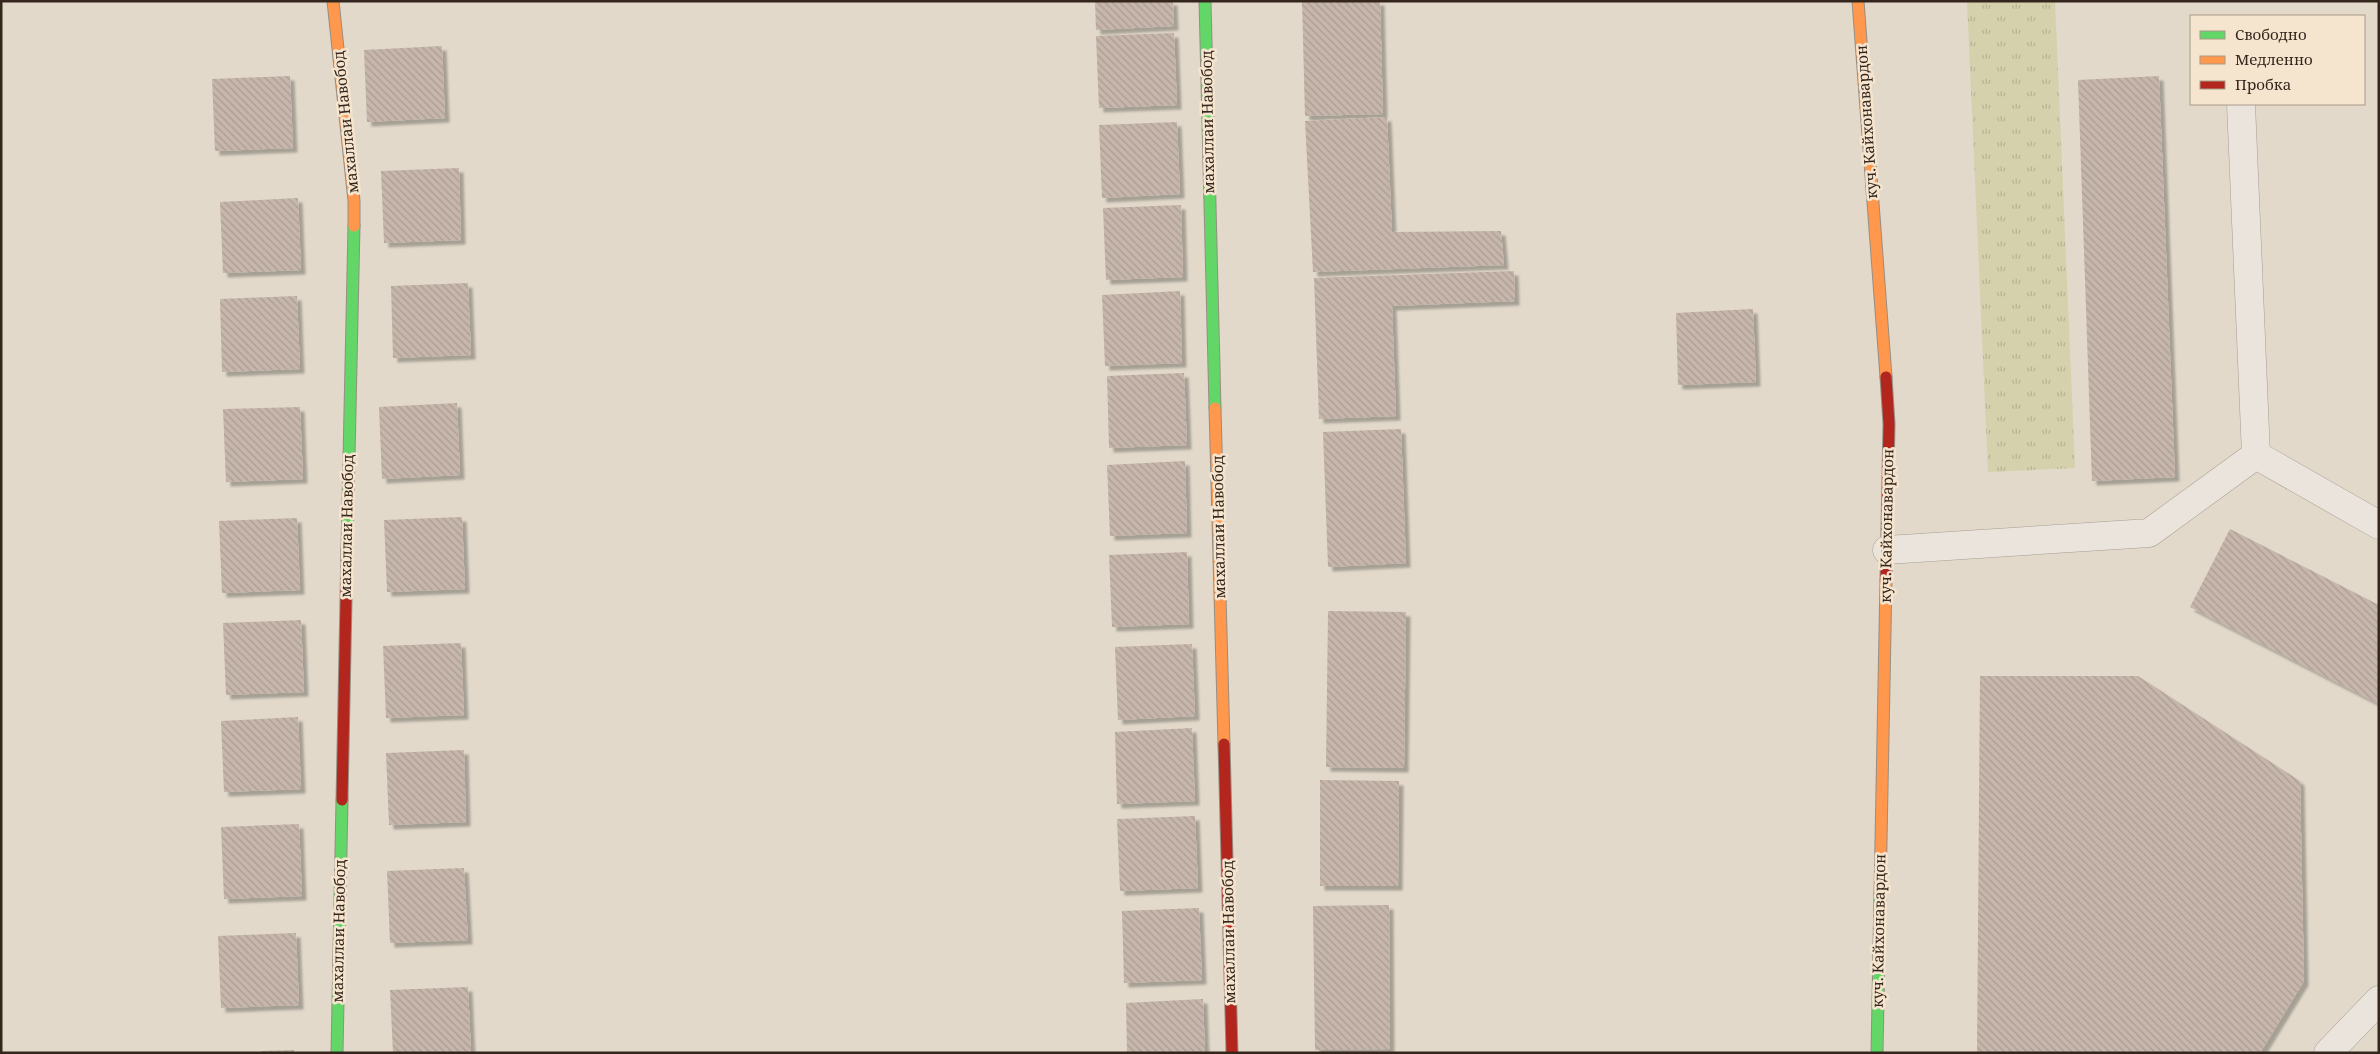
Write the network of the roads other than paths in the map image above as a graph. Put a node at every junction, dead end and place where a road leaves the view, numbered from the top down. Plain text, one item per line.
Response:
1 (333, 1) edge
2 (1205, 1) edge
3 (1858, 1) edge
4 (2241, 105) edge
5 (2256, 455) junction
6 (2379, 525) edge
7 (1887, 550) junction
8 (2379, 1000) edge
9 (336, 1053) edge
10 (1232, 1053) edge
11 (1877, 1053) edge
12 (2328, 1053) edge

1 - 9 street, махаллаи Навобод
2 - 10 street, махаллаи Навобод
3 - 7 street, куч. Кайхонавардон
4 - 5 street
5 - 6 street
5 - 7 street
7 - 11 street, куч. Кайхонавардон
8 - 12 street

